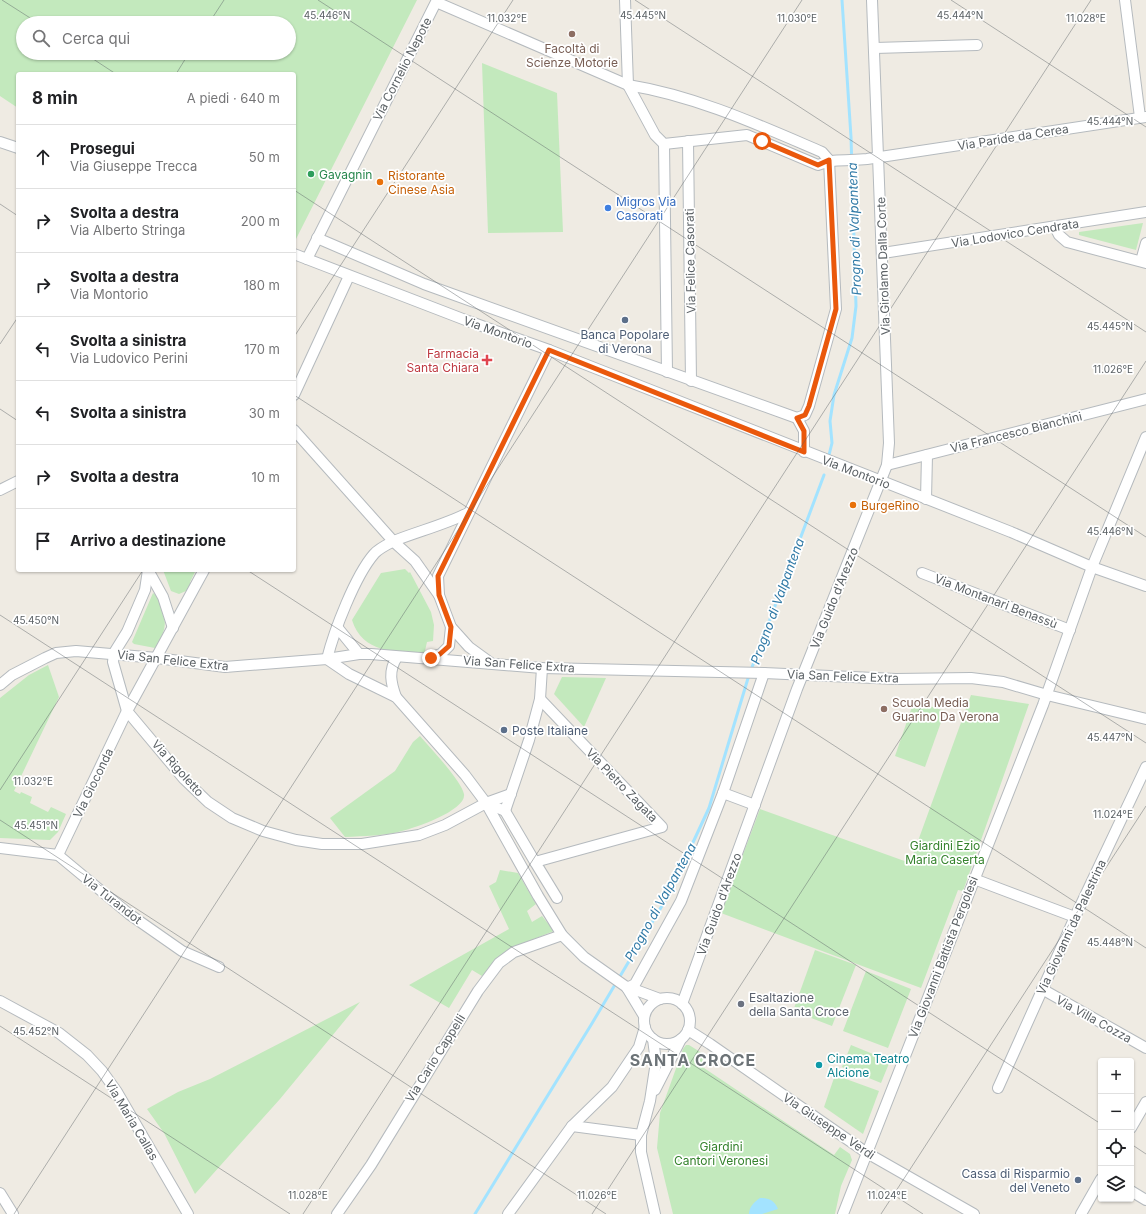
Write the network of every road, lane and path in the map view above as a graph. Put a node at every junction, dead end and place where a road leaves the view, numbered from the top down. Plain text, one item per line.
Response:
1 (625, 0) edge
2 (872, 0) edge
3 (1126, 0) edge
4 (977, 45) dead end
5 (875, 48) junction
6 (628, 85) junction
7 (1143, 117) edge
8 (688, 141) junction
9 (0, 142) edge
10 (664, 144) junction
11 (16, 147) edge
12 (880, 157) junction
13 (829, 160) junction
14 (1146, 212) edge
15 (1054, 227) junction
16 (317, 238) junction
17 (1146, 243) edge
18 (883, 253) junction
19 (296, 255) edge
20 (307, 259) junction
21 (1144, 262) edge
22 (349, 276) junction
23 (549, 350) junction
24 (667, 372) junction
25 (691, 381) junction
26 (296, 391) edge
27 (1146, 399) edge
28 (797, 418) junction
29 (296, 432) edge
30 (1146, 436) edge
31 (804, 452) junction
32 (927, 455) junction
33 (887, 465) junction
34 (16, 482) edge
35 (880, 482) junction
36 (1, 487) edge
37 (926, 499) junction
38 (468, 513) junction
39 (394, 542) junction
40 (1092, 567) junction
41 (148, 572) edge
42 (149, 572) edge
43 (203, 572) edge
44 (922, 573) dead end
45 (1146, 586) edge
46 (439, 595) junction
47 (337, 627) junction
48 (451, 627) junction
49 (173, 628) junction
50 (1070, 630) junction
51 (114, 654) junction
52 (358, 654) junction
53 (397, 657) junction
54 (157, 658) junction
55 (431, 658) junction
56 (327, 660) junction
57 (491, 663) junction
58 (542, 668) junction
59 (762, 673) junction
60 (803, 675) junction
61 (0, 685) edge
62 (1046, 695) junction
63 (396, 697) junction
64 (540, 699) junction
65 (127, 711) junction
66 (1146, 719) edge
67 (1146, 767) edge
68 (723, 793) junction
69 (511, 794) junction
70 (486, 803) junction
71 (755, 804) junction
72 (505, 811) junction
73 (0, 848) edge
74 (58, 855) junction
75 (534, 862) junction
76 (974, 879) junction
77 (557, 898) dead end
78 (1075, 917) junction
79 (562, 935) junction
80 (219, 967) dead end
81 (626, 987) junction
82 (1042, 989) junction
83 (660, 999) junction
84 (0, 1001) edge
85 (682, 1004) junction
86 (644, 1022) junction
87 (688, 1030) junction
88 (653, 1039) junction
89 (681, 1039) junction
90 (1146, 1048) edge
91 (998, 1088) dead end
92 (650, 1101) junction
93 (1146, 1102) edge
94 (1134, 1123) edge
95 (572, 1126) junction
96 (641, 1135) junction
97 (867, 1153) junction
98 (1098, 1184) edge
99 (0, 1193) edge
100 (1134, 1193) edge
101 (1146, 1200) edge
102 (13, 1214) edge
103 (188, 1214) edge
104 (337, 1214) edge
105 (508, 1214) edge
106 (655, 1214) edge
107 (843, 1214) edge
108 (974, 1214) edge
109 (1081, 1214) edge

1 - 6 street
2 - 5 street, Via Girolamo Dalla Corte
3 - 7 street
4 - 5 street
5 - 12 street, Via Girolamo Dalla Corte
6 - 10 street
6 - 13 street
6 - 16 street, Via Cornelio Nepote
7 - 12 street, Via Paride da Cerea
8 - 10 street, Via Paride da Cerea
8 - 13 street, Via Paride da Cerea
8 - 25 street, Via Felice Casorati
9 - 11 street
10 - 24 street, Via Felice Casorati
12 - 13 street, Via Paride da Cerea
12 - 18 street, Via Girolamo Dalla Corte
13 - 28 street
14 - 15 street, Via Lodovico Cendrata
15 - 18 street, Via Lodovico Cendrata
15 - 21 street
16 - 20 street, Via Cornelio Nepote
16 - 24 street, Via Montorio
17 - 21 street
18 - 33 street, Via Girolamo Dalla Corte
19 - 20 street, Via Montorio
20 - 22 street, Via Montorio
22 - 23 street, Via Montorio
22 - 26 street
23 - 31 street, Via Montorio
23 - 38 street
24 - 25 street, Via Montorio
25 - 28 street, Via Montorio
27 - 32 street, Via Francesco Bianchini
28 - 31 street
29 - 39 street
30 - 40 street
31 - 35 street, Via Montorio
32 - 33 street, Via Francesco Bianchini
32 - 37 street
33 - 35 street, Via Girolamo Dalla Corte
34 - 36 street
35 - 37 street, Via Montorio
35 - 60 street, Via Guido d'Arezzo
37 - 40 street, Via Montorio
38 - 39 street
38 - 46 street
39 - 46 street
39 - 47 street
40 - 45 street, Via Montorio
40 - 50 street
41 - 51 street
42 - 49 street
43 - 49 street, Via Gioconda
44 - 50 street, Via Montanari Benassù
46 - 48 street
47 - 52 street
47 - 56 street
48 - 55 street
48 - 57 street
49 - 54 street, Via Gioconda
50 - 62 street
51 - 54 street, Via San Felice Extra
51 - 61 street, Via San Felice Extra
51 - 65 street
52 - 53 street, Via San Felice Extra
52 - 56 street, Via San Felice Extra
53 - 55 street, Via San Felice Extra
53 - 63 street
54 - 56 street, Via San Felice Extra
54 - 65 street, Via Gioconda
55 - 57 street, Via San Felice Extra
56 - 63 street
57 - 58 street, Via San Felice Extra
58 - 59 street, Via San Felice Extra
58 - 64 street
59 - 60 street, Via San Felice Extra
59 - 68 street
60 - 62 street, Via San Felice Extra
60 - 71 street, Via Guido d'Arezzo
62 - 66 street, Via San Felice Extra
62 - 76 street, Via Giovanni Battista Pergolesi
63 - 70 street
64 - 69 street
64 - 75 street, Via Pietro Zagata
65 - 70 street, Via Rigoletto
65 - 74 street, Via Gioconda
67 - 78 street, Via Giovanni da Palestrina
68 - 71 street
68 - 81 street
69 - 70 street
69 - 72 street
70 - 72 street
70 - 79 street
71 - 85 street, Via Guido d'Arezzo
72 - 75 street
73 - 74 street
74 - 80 street, Via Turandot
75 - 77 street
76 - 78 street
76 - 97 street, Via Giovanni Battista Pergolesi
78 - 82 street, Via Giovanni da Palestrina
79 - 81 street
79 - 104 street, Via Carlo Cappelli
81 - 83 street
81 - 86 street
82 - 90 street, Via Villa Cozza
82 - 91 street, Via Giovanni da Palestrina
83 - 85 street
83 - 86 street
84 - 103 street, Via Maria Callas
85 - 87 street
86 - 88 street
86 - 95 street
87 - 89 street
87 - 97 street, Via Giuseppe Verdi
88 - 89 street
88 - 92 street
89 - 92 street
92 - 96 street
93 - 94 street
95 - 96 street
95 - 105 street
96 - 106 street
97 - 107 street, Via Giovanni Battista Pergolesi
97 - 108 street, Via Giuseppe Verdi
98 - 109 street
99 - 102 street
100 - 101 street

